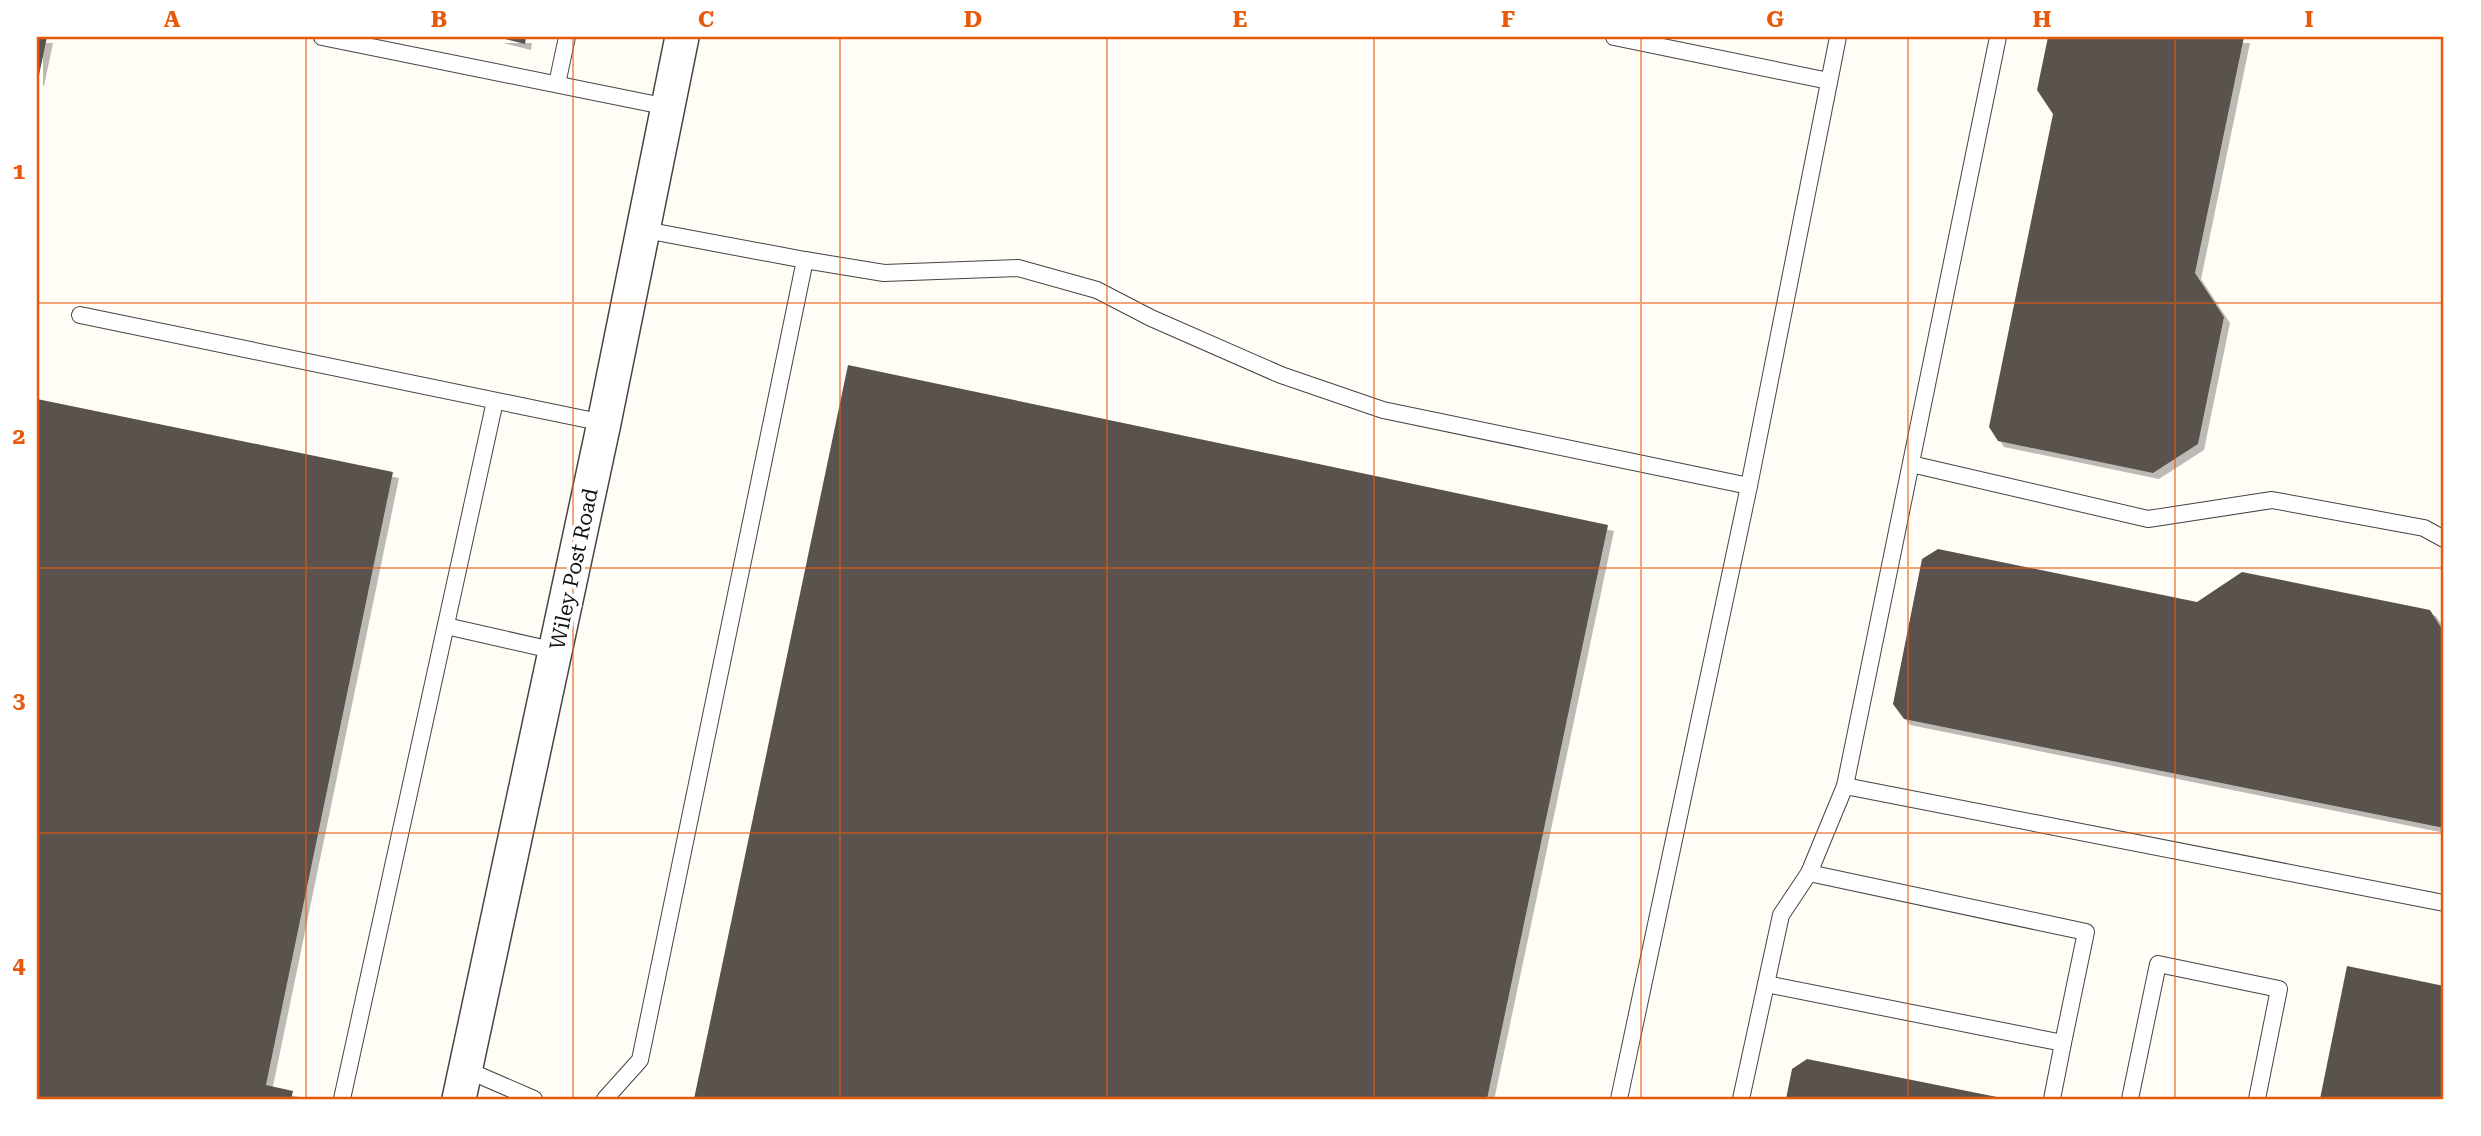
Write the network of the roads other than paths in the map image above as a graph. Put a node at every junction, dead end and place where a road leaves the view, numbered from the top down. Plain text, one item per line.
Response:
1 (322, 37) edge
2 (566, 37) edge
3 (682, 37) edge
4 (1614, 37) edge
5 (1838, 37) edge
6 (1998, 37) edge
7 (1829, 81) junction
8 (557, 85) junction
9 (668, 107) junction
10 (645, 230) junction
11 (805, 260) junction
12 (80, 316) dead end
13 (495, 401) junction
14 (604, 424) junction
15 (1911, 464) junction
16 (1749, 486) junction
17 (2444, 539) edge
18 (446, 626) junction
19 (556, 651) junction
20 (1846, 786) junction
21 (1809, 873) junction
22 (2444, 903) edge
23 (1766, 985) junction
24 (2063, 1044) junction
25 (463, 1085) edge
26 (342, 1099) edge
27 (534, 1099) edge
28 (605, 1099) edge
29 (1619, 1099) edge
30 (1741, 1099) edge
31 (2052, 1099) edge
32 (2130, 1099) edge
33 (2257, 1099) edge

1 - 8 lane
2 - 8 lane
3 - 9 street, Wiley Post Road
4 - 7 lane
5 - 7 lane
6 - 15 lane
7 - 16 lane
8 - 9 lane
9 - 10 street, Wiley Post Road
10 - 11 lane
10 - 14 street, Wiley Post Road
11 - 16 lane
11 - 28 lane
12 - 13 lane
13 - 14 lane
13 - 18 lane
14 - 19 street, Wiley Post Road
15 - 17 lane
15 - 20 lane
16 - 29 lane
18 - 19 lane
18 - 26 lane
19 - 25 street, Wiley Post Road
20 - 21 lane
20 - 22 lane
21 - 23 lane
21 - 24 lane
23 - 24 lane
23 - 30 lane
24 - 31 lane
25 - 27 lane
32 - 33 lane

